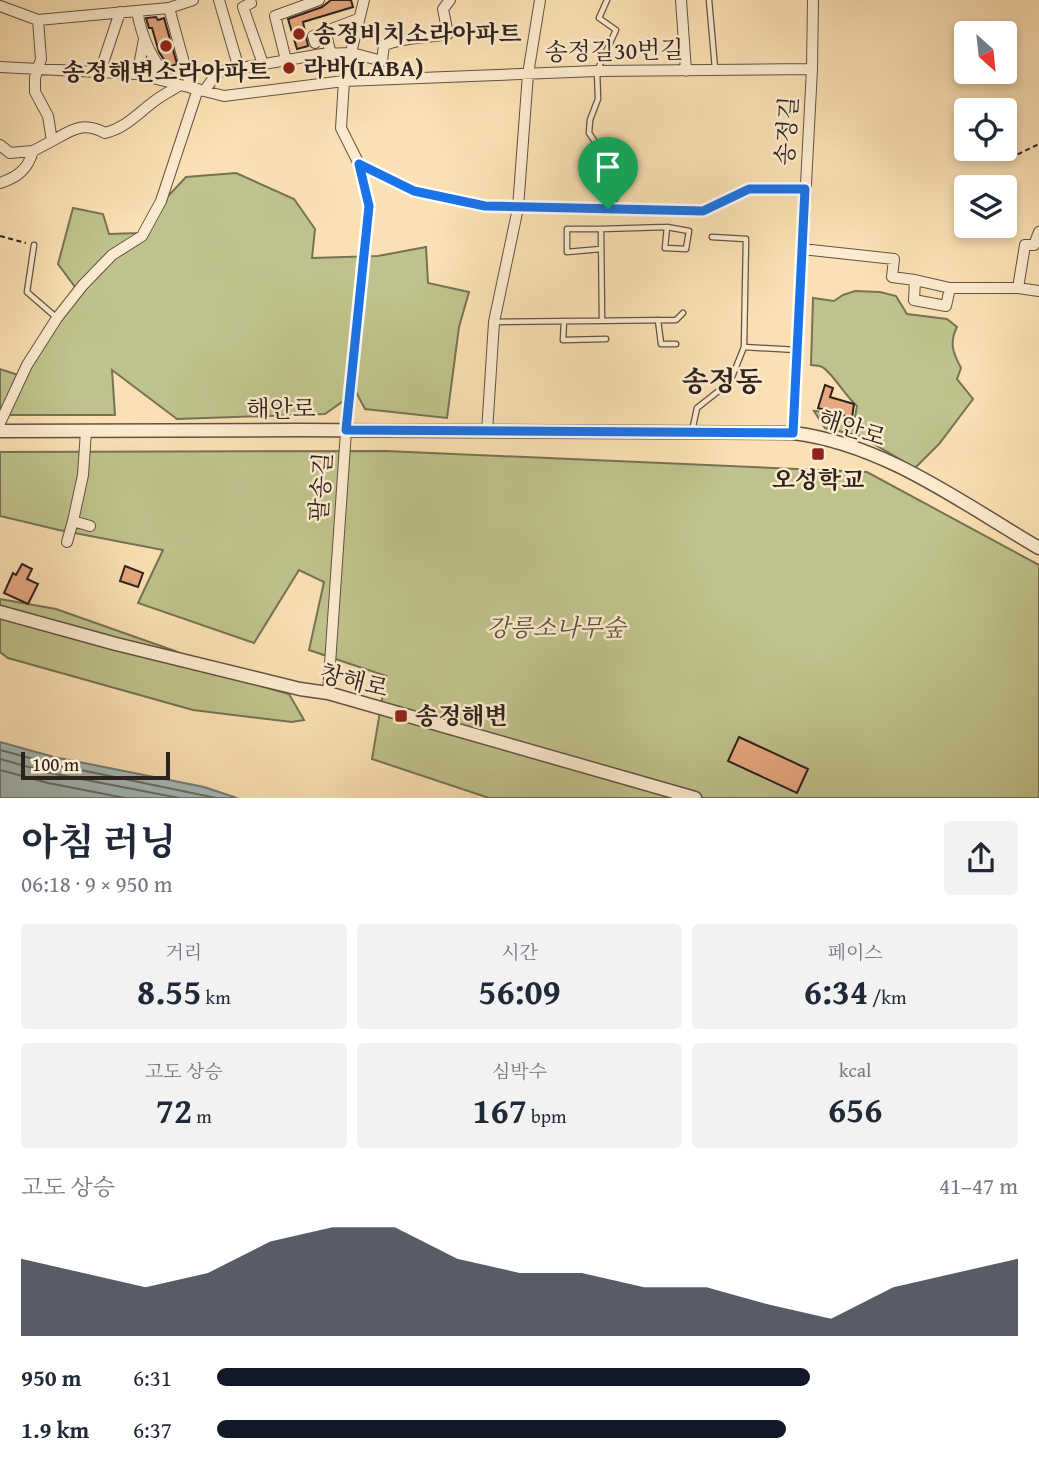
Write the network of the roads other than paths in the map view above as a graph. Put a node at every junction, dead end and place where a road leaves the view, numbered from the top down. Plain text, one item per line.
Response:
1 (192, 0) edge
2 (219, 0) edge
3 (250, 0) edge
4 (319, 0) edge
5 (365, 0) edge
6 (450, 0) edge
7 (540, 0) edge
8 (607, 0) edge
9 (681, 0) edge
10 (709, 0) edge
11 (813, 0) edge
12 (0, 6) edge
13 (169, 8) junction
14 (137, 10) junction
15 (120, 12) junction
16 (358, 19) junction
17 (38, 20) junction
18 (325, 31) junction
19 (144, 39) junction
20 (315, 43) dead end
21 (352, 53) junction
22 (331, 54) junction
23 (286, 60) junction
24 (263, 64) junction
25 (0, 67) edge
26 (38, 69) junction
27 (239, 69) junction
28 (812, 69) junction
29 (597, 71) junction
30 (686, 71) junction
31 (715, 71) junction
32 (100, 72) junction
33 (528, 74) junction
34 (344, 81) junction
35 (185, 85) junction
36 (52, 141) junction
37 (0, 145) edge
38 (33, 151) junction
39 (359, 164) junction
40 (0, 183) edge
41 (805, 189) junction
42 (518, 208) junction
43 (608, 209) junction
44 (667, 227) junction
45 (601, 229) junction
46 (1039, 232) edge
47 (712, 237) dead end
48 (34, 245) road end
49 (601, 249) junction
50 (802, 249) junction
51 (915, 281) junction
52 (950, 288) junction
53 (1018, 288) junction
54 (1039, 291) edge
55 (683, 313) dead end
56 (57, 318) junction
57 (658, 320) junction
58 (564, 321) junction
59 (602, 321) junction
60 (494, 322) junction
61 (607, 339) dead end
62 (676, 344) dead end
63 (744, 347) junction
64 (798, 350) junction
65 (0, 424) edge
66 (346, 430) junction
67 (0, 431) edge
68 (86, 431) junction
69 (487, 432) junction
70 (692, 432) junction
71 (793, 433) junction
72 (74, 521) junction
73 (90, 526) dead end
74 (67, 542) dead end
75 (1039, 548) edge
76 (0, 612) edge
77 (328, 693) junction
78 (695, 798) edge

1 - 13 street
2 - 27 street
3 - 24 street
4 - 23 street
5 - 16 street, 팔송길
6 - 21 street
7 - 33 street
8 - 29 lane
9 - 30 street
10 - 31 lane
11 - 28 street, 송정길
12 - 17 street
13 - 14 street
13 - 35 street
14 - 15 street
14 - 19 street
15 - 17 street
15 - 32 street
16 - 18 street
16 - 21 street, 팔송길
17 - 26 street
18 - 20 street
18 - 22 street
19 - 35 street
19 - 35 street
21 - 22 street
21 - 34 street, 팔송길
22 - 23 street
23 - 24 street
24 - 27 street
25 - 26 street, 송정길30번길
26 - 32 street, 송정길30번길
26 - 36 street
27 - 35 street
28 - 31 street, 송정길30번길
28 - 41 street, 송정길
29 - 30 street, 송정길30번길
29 - 33 street, 송정길30번길
29 - 43 lane
30 - 31 street, 송정길30번길
32 - 35 street, 송정길30번길
33 - 34 street, 송정길30번길
33 - 42 street
34 - 35 street, 송정길30번길
34 - 39 street, 팔송길
35 - 36 street
35 - 56 street
36 - 38 street
37 - 38 street
38 - 40 street
39 - 42 street
39 - 66 street, 팔송길
41 - 43 street
41 - 50 street, 송정길
42 - 43 street
42 - 60 street
44 - 44 lane
44 - 45 lane
45 - 49 lane
45 - 49 lane
46 - 53 street
47 - 63 lane
48 - 56 lane
49 - 59 lane
50 - 51 street
50 - 64 street, 송정길
51 - 52 street
51 - 52 street
52 - 53 street
53 - 54 street
55 - 57 lane
56 - 65 street
57 - 59 lane
57 - 62 lane
58 - 59 lane
58 - 60 lane
58 - 61 lane
60 - 69 street
63 - 64 lane
63 - 70 lane
64 - 71 street, 송정길
66 - 68 street, 해안로
66 - 69 street, 해안로
66 - 77 street, 팔송길
67 - 68 street, 해안로
68 - 72 street
69 - 70 street, 해안로
70 - 71 street, 해안로
71 - 75 street, 해안로
72 - 73 street
72 - 74 street
76 - 77 street, 창해로
77 - 78 street, 창해로

